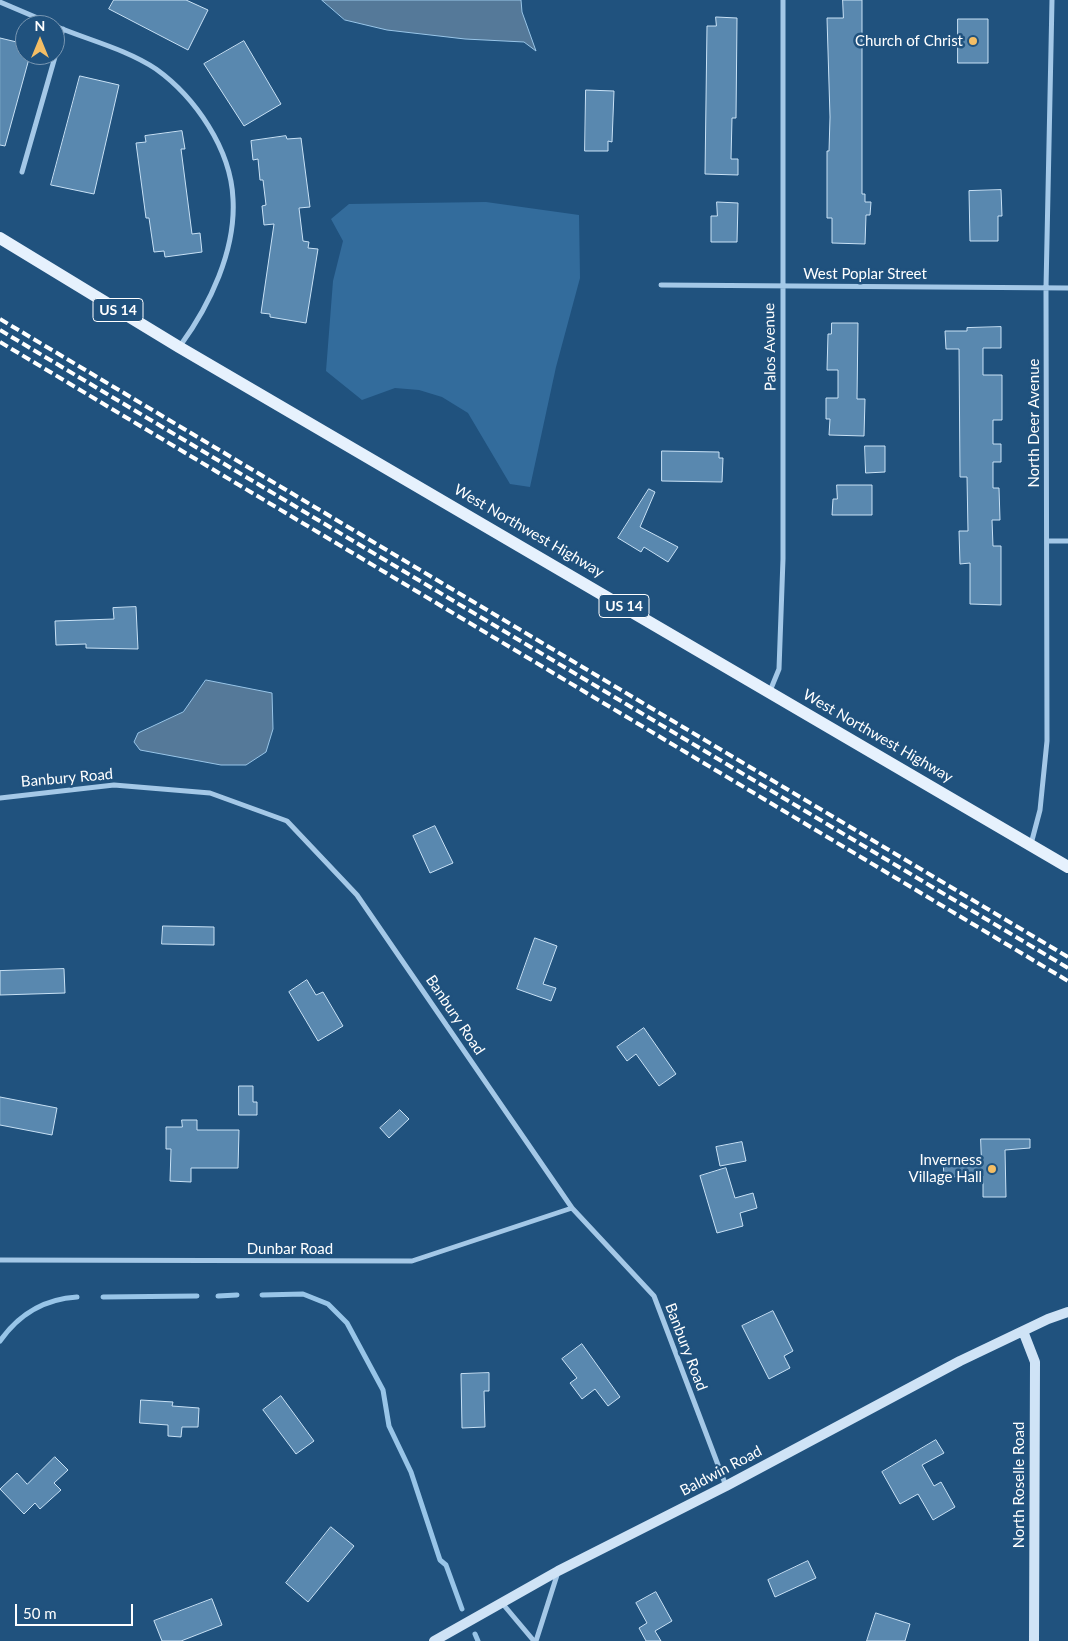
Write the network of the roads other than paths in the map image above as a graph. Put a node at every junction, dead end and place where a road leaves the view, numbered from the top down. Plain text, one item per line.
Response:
1 (783, 0) edge
2 (1052, 0) edge
3 (0, 2) edge
4 (31, 15) edge
5 (65, 30) edge
6 (53, 65) edge
7 (22, 172) dead end
8 (0, 238) edge
9 (661, 285) dead end
10 (782, 286) junction
11 (1046, 288) junction
12 (1068, 288) edge
13 (179, 347) junction
14 (1047, 541) junction
15 (1068, 541) edge
16 (769, 691) junction
17 (0, 798) edge
18 (1031, 844) junction
19 (1068, 867) edge
20 (572, 1208) junction
21 (0, 1260) edge
22 (1068, 1312) edge
23 (1023, 1331) junction
24 (726, 1486) junction
25 (558, 1571) junction
26 (502, 1603) junction
27 (434, 1641) edge
28 (535, 1641) edge
29 (1034, 1641) edge

1 - 10 street, Palos Avenue
2 - 11 street, North Deer Avenue
3 - 4 street
5 - 13 street
6 - 7 street
8 - 13 main road, West Northwest Highway / US 14
9 - 10 street, West Poplar Street
10 - 11 street, West Poplar Street
10 - 16 street, Palos Avenue
11 - 12 street, West Poplar Street
11 - 14 street, North Deer Avenue
13 - 16 main road, West Northwest Highway / US 14
14 - 15 street
14 - 18 street, North Deer Avenue
16 - 18 main road, West Northwest Highway / US 14
17 - 20 street, Banbury Road
18 - 19 main road, West Northwest Highway / US 14
20 - 21 street, Dunbar Road
20 - 24 street, Banbury Road
22 - 23 street, Baldwin Road
23 - 24 street, Baldwin Road
23 - 29 street, North Roselle Road
24 - 25 street, Baldwin Road
25 - 26 street, Baldwin Road
25 - 28 street
26 - 27 street, Baldwin Road
26 - 28 street

